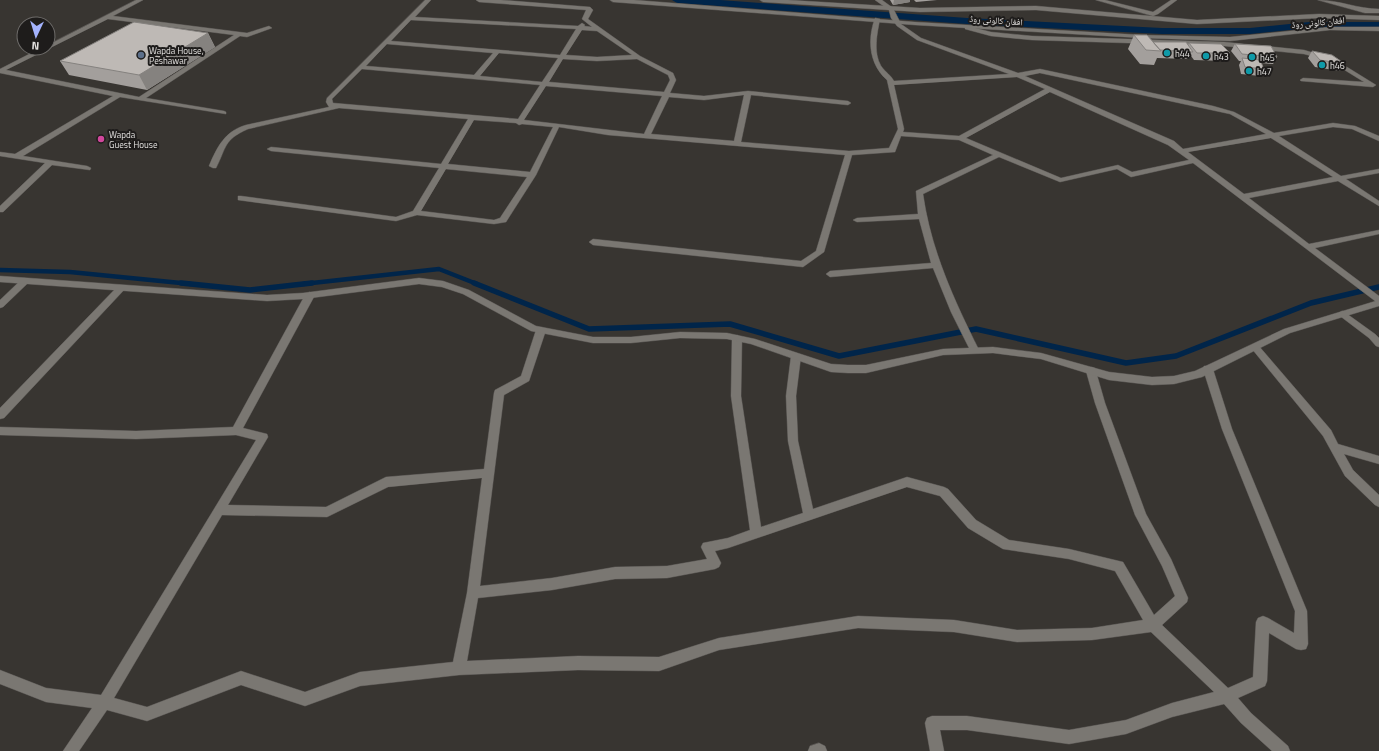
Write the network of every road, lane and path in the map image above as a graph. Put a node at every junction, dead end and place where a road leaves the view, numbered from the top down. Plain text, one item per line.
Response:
1 (140, 0) edge
2 (428, 0) edge
3 (478, 0) edge
4 (613, 0) edge
5 (763, 0) edge
6 (878, 0) edge
7 (1099, 0) edge
8 (1174, 0) edge
9 (1321, 0) edge
10 (1379, 12) edge
11 (893, 15) junction
12 (107, 17) junction
13 (410, 18) junction
14 (1379, 18) edge
15 (585, 19) junction
16 (877, 19) junction
17 (269, 28) dead end
18 (580, 28) junction
19 (967, 28) junction
20 (600, 29) junction
21 (1379, 29) edge
22 (239, 34) junction
23 (56, 42) edge
24 (386, 42) junction
25 (498, 51) junction
26 (29, 56) edge
27 (638, 57) junction
28 (562, 58) junction
29 (360, 67) junction
30 (0, 71) edge
31 (1018, 75) junction
32 (476, 77) junction
33 (1303, 80) dead end
34 (545, 83) junction
35 (891, 83) junction
36 (1050, 89) junction
37 (748, 93) junction
38 (667, 94) junction
39 (119, 95) junction
40 (140, 99) junction
41 (848, 104) dead end
42 (336, 107) junction
43 (224, 113) dead end
44 (471, 119) junction
45 (520, 123) junction
46 (557, 125) junction
47 (899, 134) junction
48 (1272, 135) junction
49 (647, 136) junction
50 (960, 138) junction
51 (1379, 139) edge
52 (737, 144) junction
53 (270, 149) dead end
54 (1182, 151) junction
55 (849, 153) junction
56 (0, 154) edge
57 (1000, 154) junction
58 (17, 156) junction
59 (1194, 160) junction
60 (51, 162) junction
61 (213, 166) dead end
62 (445, 166) junction
63 (87, 168) dead end
64 (1379, 171) edge
65 (532, 175) junction
66 (1338, 178) junction
67 (1242, 197) junction
68 (241, 198) dead end
69 (1379, 204) edge
70 (0, 210) edge
71 (416, 213) junction
72 (921, 216) junction
73 (857, 220) dead end
74 (1379, 232) edge
75 (593, 242) dead end
76 (1306, 247) junction
77 (935, 265) junction
78 (830, 274) dead end
79 (0, 279) edge
80 (25, 281) junction
81 (121, 288) junction
82 (310, 295) junction
83 (1377, 301) edge
84 (0, 305) edge
85 (1343, 314) junction
86 (541, 330) junction
87 (737, 338) junction
88 (1379, 344) edge
89 (1255, 347) junction
90 (974, 350) junction
91 (796, 356) junction
92 (1208, 369) junction
93 (1091, 371) junction
94 (0, 415) edge
95 (0, 431) edge
96 (236, 431) junction
97 (1335, 447) junction
98 (1379, 460) edge
99 (489, 473) junction
100 (1379, 502) edge
101 (219, 510) junction
102 (809, 516) junction
103 (756, 533) junction
104 (473, 593) junction
105 (1153, 625) junction
106 (459, 668) junction
107 (0, 677) edge
108 (1227, 696) junction
109 (104, 702) junction
110 (70, 751) edge
111 (815, 751) edge
112 (820, 751) edge
113 (937, 751) edge
114 (1283, 751) edge

1 - 12 street
2 - 13 street
3 - 15 street
4 - 16 street, افغان کالونی روڈ
5 - 11 street
6 - 11 street
7 - 8 street
9 - 10 street
11 - 14 street
11 - 16 street, افغان کالونی روڈ
11 - 19 street, افغان کالونی روڈ
11 - 31 street
12 - 22 street
12 - 23 street
13 - 18 street
13 - 24 street
15 - 18 street
15 - 20 street
16 - 35 street
17 - 22 street
18 - 20 street
18 - 28 street
19 - 21 street, افغان کالونی روڈ
19 - 33 street
20 - 27 street
22 - 40 street
24 - 25 street
24 - 29 street
25 - 28 street
25 - 32 street
26 - 30 street
27 - 28 street
27 - 38 street
28 - 34 street
29 - 32 street
29 - 42 street
30 - 39 street
31 - 35 street
31 - 36 street
31 - 48 street
32 - 34 street
34 - 38 street
34 - 45 street
35 - 47 street
36 - 50 street
36 - 54 street
37 - 38 street
37 - 41 street
37 - 52 street
38 - 49 street
39 - 40 street
39 - 58 street
40 - 43 street
42 - 44 street
42 - 61 street
44 - 45 street
44 - 62 street
45 - 46 street
46 - 49 street
46 - 65 street
47 - 50 street
47 - 55 street
48 - 51 street
48 - 54 street
48 - 66 street
49 - 52 street
50 - 57 street
52 - 55 street
53 - 62 street
54 - 59 street
55 - 75 street
56 - 58 street
57 - 59 street
57 - 72 street
58 - 60 street
59 - 67 street
60 - 63 street
60 - 70 street
62 - 65 street
62 - 71 street
64 - 66 street
65 - 71 street
66 - 67 street
66 - 69 street
67 - 76 street
68 - 71 street
72 - 73 street
72 - 77 street
74 - 76 street
76 - 83 street
77 - 78 street
77 - 90 street
79 - 80 street
80 - 81 street
80 - 84 street
81 - 82 street
81 - 94 street
82 - 86 street
82 - 96 street
83 - 85 street
85 - 88 street
85 - 89 street
86 - 87 street
86 - 99 street
87 - 91 street
87 - 103 street
89 - 92 street
89 - 97 street
90 - 91 street
90 - 93 street
91 - 102 street
92 - 93 street
92 - 108 street
93 - 105 street
95 - 96 street
96 - 101 street
97 - 98 street
97 - 100 street
99 - 101 street
99 - 104 street
101 - 109 street
102 - 103 street
102 - 105 street
103 - 104 street
104 - 106 street
105 - 106 street
105 - 108 street
106 - 109 street
107 - 109 street
108 - 113 street
108 - 114 street
109 - 110 street
111 - 112 street

